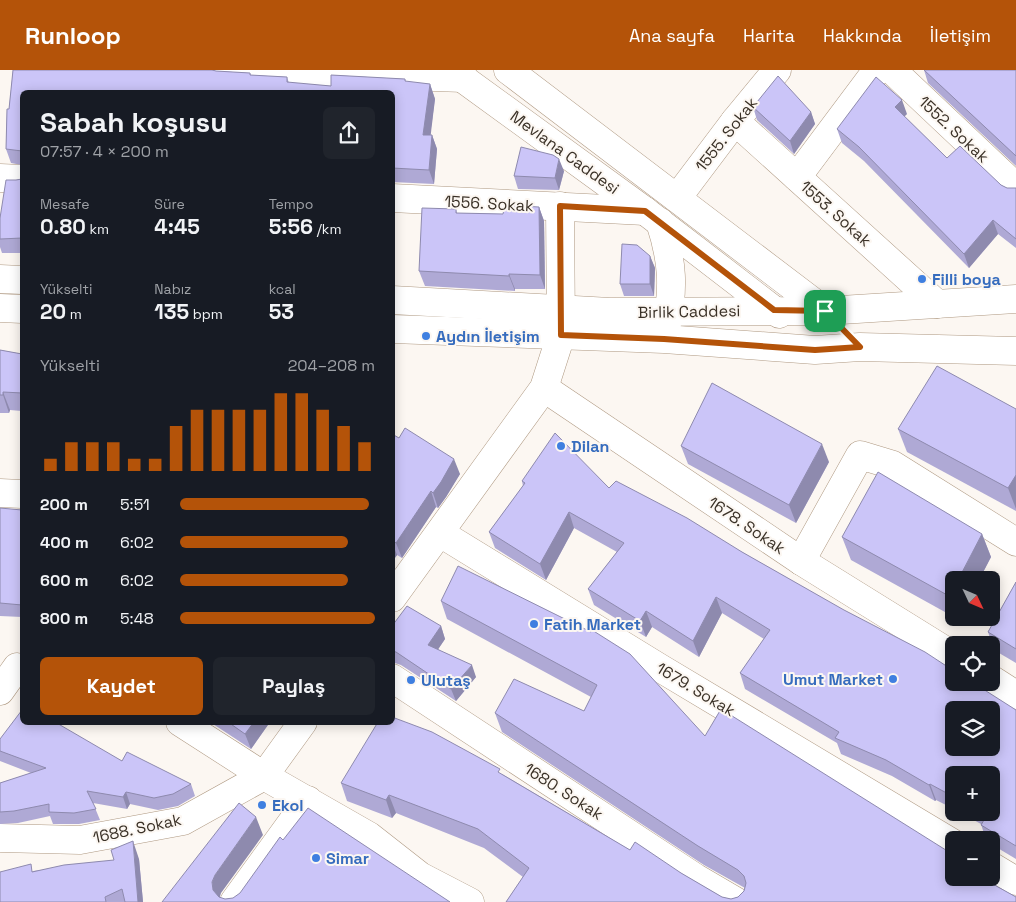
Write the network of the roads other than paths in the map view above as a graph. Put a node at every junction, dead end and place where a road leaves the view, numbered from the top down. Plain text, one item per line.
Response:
1 (222, 70) edge
2 (508, 70) edge
3 (776, 70) edge
4 (878, 70) edge
5 (892, 70) edge
6 (458, 74) edge
7 (735, 121) junction
8 (797, 177) junction
9 (0, 178) edge
10 (20, 179) edge
11 (1016, 187) edge
12 (395, 198) edge
13 (677, 198) junction
14 (560, 206) junction
15 (653, 217) junction
16 (0, 279) edge
17 (20, 280) edge
18 (1016, 299) edge
19 (395, 300) edge
20 (937, 304) junction
21 (0, 308) edge
22 (20, 309) edge
23 (774, 310) junction
24 (670, 311) junction
25 (825, 311) junction
26 (561, 322) junction
27 (395, 329) edge
28 (664, 339) junction
29 (860, 347) junction
30 (815, 350) junction
31 (1016, 351) edge
32 (544, 388) junction
33 (0, 493) edge
34 (20, 494) edge
35 (440, 533) junction
36 (1016, 542) edge
37 (801, 561) junction
38 (395, 594) edge
39 (945, 650) edge
40 (13, 662) edge
41 (395, 680) edge
42 (1000, 685) edge
43 (0, 691) edge
44 (1016, 695) edge
45 (185, 725) edge
46 (300, 725) edge
47 (264, 776) junction
48 (308, 800) junction
49 (0, 838) edge
50 (945, 839) edge
51 (1000, 871) edge
52 (1016, 881) edge
53 (234, 902) edge
54 (470, 902) edge
55 (737, 902) edge

1 - 6 street
2 - 13 street, Mevlana Caddesi
3 - 7 street, 1555. Sokak
4 - 8 street
5 - 11 street, 1552. Sokak
6 - 15 street, Mevlana Caddesi
7 - 8 street, 1553. Sokak
7 - 13 street, 1555. Sokak
8 - 20 street, 1553. Sokak
9 - 10 street
12 - 14 street, 1556. Sokak
13 - 25 street, Mevlana Caddesi
14 - 15 street, 1556. Sokak
14 - 26 street
15 - 23 street, Mevlana Caddesi
15 - 24 street
16 - 17 street
18 - 20 street, Birlik Caddesi
19 - 26 street, Birlik Caddesi
20 - 25 street, Birlik Caddesi
21 - 22 street
23 - 24 street, Birlik Caddesi
23 - 25 street, Birlik Caddesi
23 - 30 street, Mevlana Caddesi
24 - 26 street, Birlik Caddesi
24 - 28 street
25 - 29 street, Mevlana Caddesi
26 - 27 street, Birlik Caddesi
26 - 28 street, Birlik Caddesi
26 - 32 street
28 - 30 street, Birlik Caddesi
29 - 30 street, Birlik Caddesi
29 - 31 street, Birlik Caddesi
32 - 35 street
32 - 37 street, 1678. Sokak
33 - 34 street
35 - 38 street
35 - 50 street, 1679. Sokak
36 - 37 street
37 - 39 street, 1678. Sokak
40 - 43 street
41 - 55 street, 1680. Sokak
42 - 44 street
45 - 47 street
46 - 47 street
47 - 48 street
47 - 49 street, 1688. Sokak
48 - 53 street
48 - 54 street
51 - 52 street

